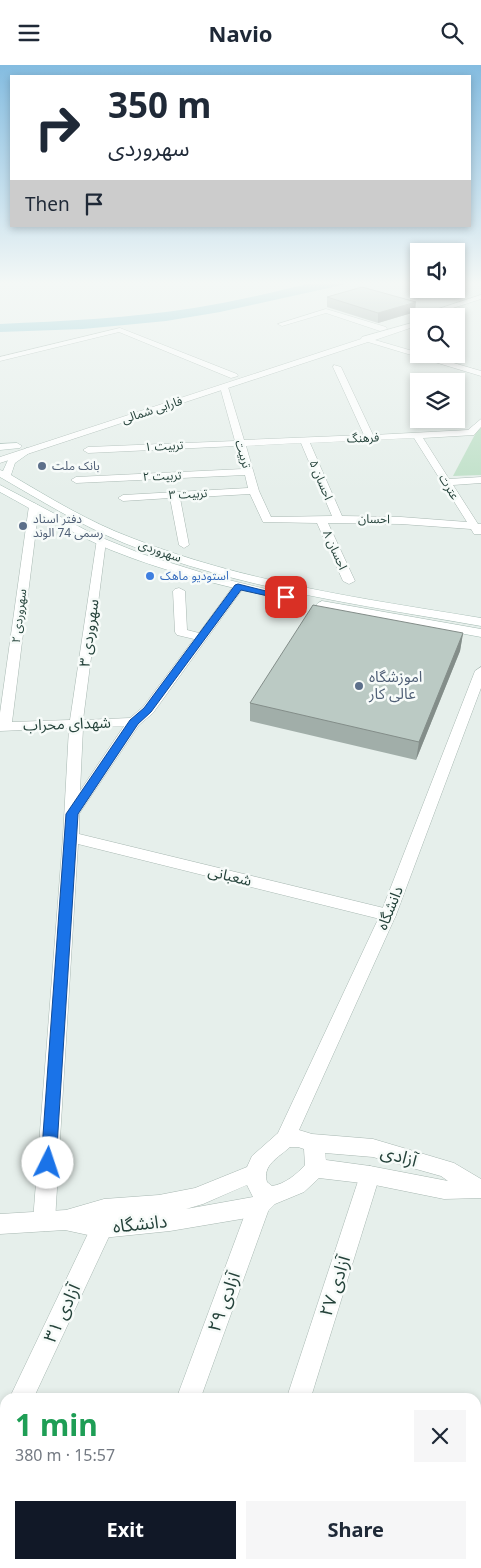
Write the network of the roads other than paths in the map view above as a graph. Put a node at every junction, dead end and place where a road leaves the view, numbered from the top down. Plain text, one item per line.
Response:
1 (35, 351) edge
2 (48, 351) edge
3 (173, 351) edge
4 (312, 351) edge
5 (333, 351) edge
6 (404, 351) edge
7 (0, 359) edge
8 (0, 364) edge
9 (337, 367) dead end
10 (481, 374) edge
11 (234, 376) junction
12 (224, 387) junction
13 (481, 422) edge
14 (417, 436) junction
15 (370, 438) junction
16 (305, 441) junction
17 (240, 443) junction
18 (17, 446) junction
19 (0, 447) edge
20 (31, 447) junction
21 (88, 450) dead end
22 (0, 452) edge
23 (0, 460) edge
24 (249, 472) junction
25 (3, 475) edge
26 (76, 480) dead end
27 (481, 480) edge
28 (446, 482) junction
29 (0, 488) edge
30 (254, 491) junction
31 (174, 495) junction
32 (122, 497) dead end
33 (34, 506) junction
34 (321, 519) junction
35 (338, 519) junction
36 (267, 520) joint
37 (478, 527) edge
38 (481, 537) edge
39 (101, 541) junction
40 (184, 545) dead end
41 (348, 581) dead end
42 (238, 587) junction
43 (179, 591) dead end
44 (481, 622) edge
45 (481, 633) edge
46 (202, 637) junction
47 (481, 671) edge
48 (134, 722) junction
49 (76, 724) junction
50 (2, 727) edge
51 (72, 814) junction
52 (71, 837) junction
53 (388, 915) junction
54 (285, 1139) junction
55 (312, 1143) junction
56 (315, 1168) junction
57 (254, 1173) junction
58 (370, 1175) junction
59 (480, 1189) edge
60 (264, 1201) junction
61 (54, 1221) junction
62 (0, 1224) edge
63 (102, 1228) junction
64 (24, 1393) edge
65 (191, 1393) edge
66 (300, 1393) edge

1 - 7 street
2 - 8 street
3 - 11 street
4 - 11 street, فارابی شمالی
5 - 12 street, فارابی شمالی
6 - 10 street
9 - 15 street
11 - 20 street, فارابی شمالی
12 - 17 street, تربیت
12 - 20 street, فارابی شمالی
13 - 14 street, فرهنگ
14 - 15 street, فرهنگ
14 - 28 street, عترت
15 - 16 street, فرهنگ
16 - 17 street, فرهنگ
16 - 35 street, احسان ۵
17 - 21 street, تربیت ۱
17 - 24 street, تربیت
18 - 19 street
18 - 20 street, فارابی شمالی
18 - 22 street, فارابی شمالی
20 - 23 street, فارابی شمالی
20 - 25 street
24 - 26 street, تربیت ۲
24 - 30 street, تربیت
25 - 44 street, سهروردی
27 - 28 street
28 - 37 street, عترت
29 - 33 street, سهروردی
30 - 31 street, تربیت ۳
30 - 36 street, تربیت
31 - 32 street, تربیت ۳
31 - 40 street
33 - 39 street, سهروردی
33 - 50 street, سهروردی ۲
34 - 35 street, احسان
34 - 36 street, احسان
34 - 41 street, احسان ۸
35 - 37 street, احسان
37 - 38 street, عترت
39 - 42 street, سهروردی
39 - 49 street, سهروردی ۳
42 - 45 street, سهروردی
42 - 46 street
43 - 46 street
46 - 48 street
47 - 53 street, دانشگاه
48 - 49 street, شهدای محراب
48 - 51 street
49 - 50 street, شهدای محراب
49 - 51 street, سهروردی ۳
51 - 52 street, سهروردی ۳
52 - 53 street, شعبانی
52 - 61 street, سهروردی ۳
53 - 54 street, دانشگاه
54 - 55 street, آزادی
54 - 57 street
55 - 56 street
55 - 59 street, آزادی
56 - 58 street, آزادی
56 - 60 street, دانشگاه
57 - 60 street
57 - 61 street, دانشگاه
58 - 59 street, آزادی
58 - 66 street, آزادی ۲۷
60 - 63 street, دانشگاه
60 - 65 street, آزادی ۲۹
61 - 62 street, دانشگاه
61 - 63 street, دانشگاه
63 - 64 street, آزادی ۳۱

